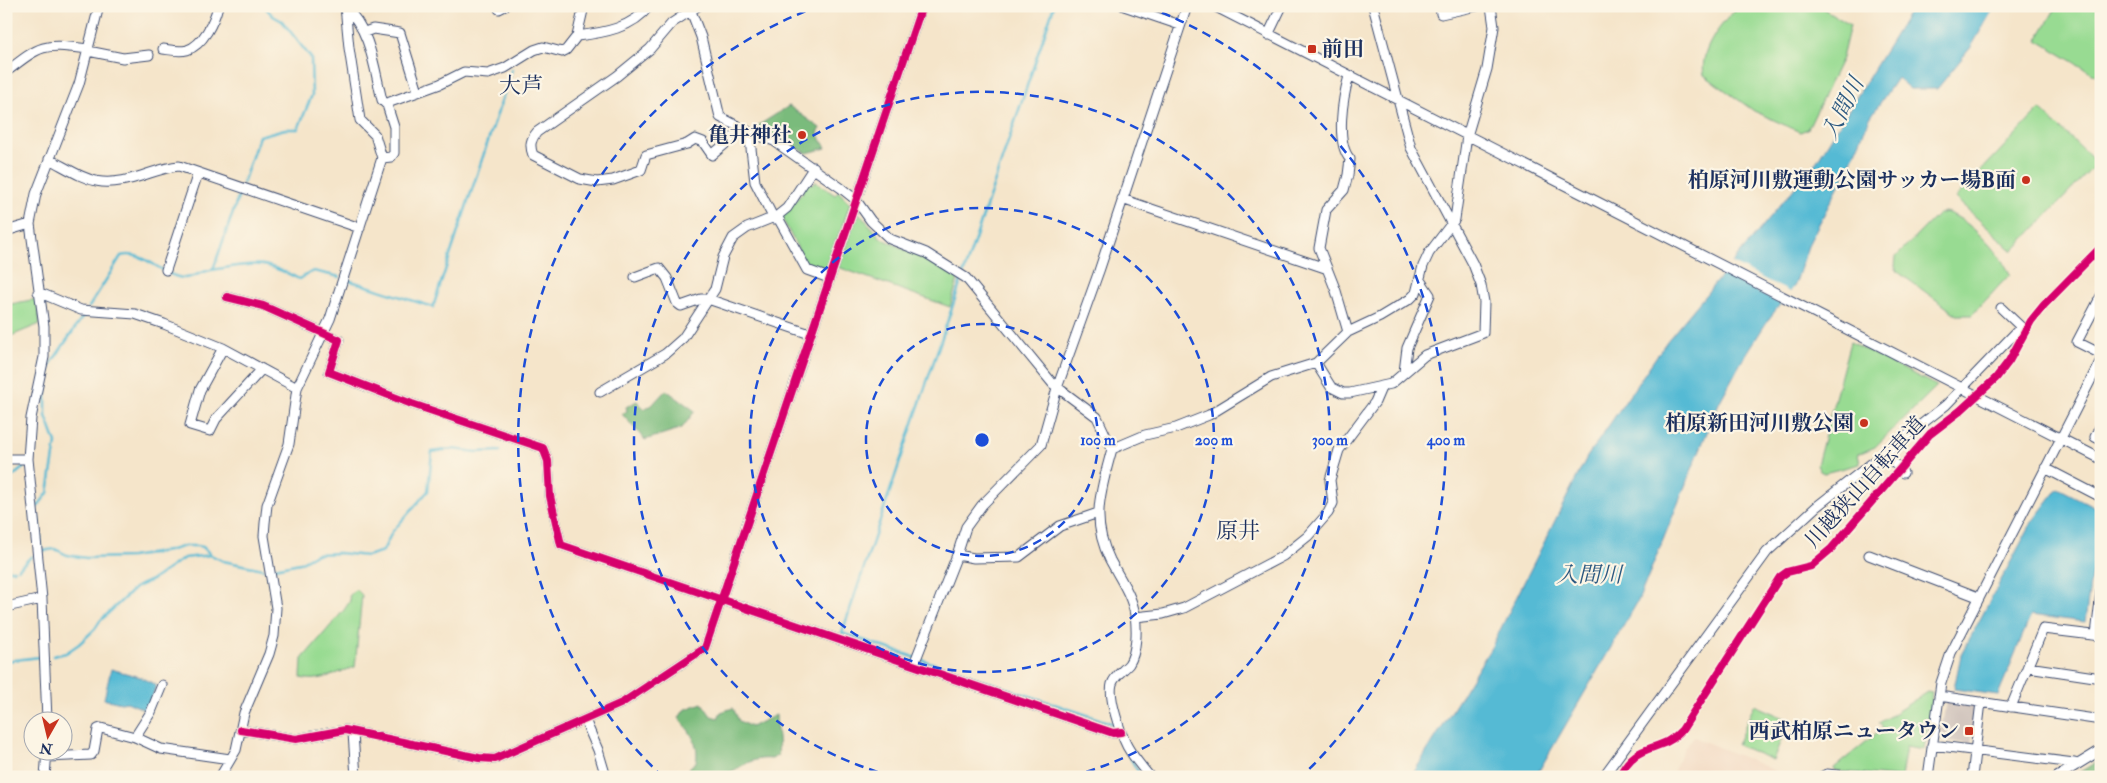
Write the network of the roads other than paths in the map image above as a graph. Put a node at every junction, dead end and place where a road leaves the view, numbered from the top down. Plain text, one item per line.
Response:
1 (99, 6) edge
2 (218, 6) edge
3 (584, 6) edge
4 (649, 6) edge
5 (922, 6) edge
6 (1124, 6) edge
7 (1187, 6) edge
8 (1214, 6) edge
9 (1282, 6) edge
10 (1373, 6) edge
11 (1440, 6) edge
12 (1477, 6) edge
13 (1491, 6) edge
14 (345, 7) edge
15 (693, 8) edge
16 (1180, 25) junction
17 (365, 32) junction
18 (1268, 34) junction
19 (577, 36) junction
20 (163, 49) dead end
21 (88, 50) junction
22 (148, 55) dead end
23 (6, 72) edge
24 (1349, 76) junction
25 (418, 91) junction
26 (1400, 101) junction
27 (387, 105) junction
28 (740, 128) junction
29 (749, 132) junction
30 (1467, 136) junction
31 (382, 158) junction
32 (49, 159) junction
33 (814, 167) junction
34 (198, 173) junction
35 (1122, 199) junction
36 (856, 200) junction
37 (776, 218) junction
38 (30, 224) junction
39 (1452, 226) junction
40 (360, 228) junction
41 (6, 231) edge
42 (1325, 268) junction
43 (166, 270) dead end
44 (635, 277) dead end
45 (829, 278) junction
46 (1420, 280) junction
47 (38, 292) junction
48 (2101, 296) edge
49 (227, 297) dead end
50 (708, 299) junction
51 (2001, 308) dead end
52 (324, 332) junction
53 (1348, 332) junction
54 (810, 334) junction
55 (223, 348) junction
56 (2101, 354) edge
57 (2101, 360) edge
58 (1316, 363) junction
59 (262, 368) junction
60 (1404, 372) junction
61 (297, 388) junction
62 (1057, 388) junction
63 (1381, 388) junction
64 (1961, 388) junction
65 (600, 392) dead end
66 (2101, 425) edge
67 (2060, 438) junction
68 (2101, 440) edge
69 (1112, 449) junction
70 (1882, 455) junction
71 (28, 459) junction
72 (2101, 459) edge
73 (6, 460) edge
74 (2045, 468) junction
75 (1903, 473) dead end
76 (2101, 497) edge
77 (1098, 514) junction
78 (957, 555) junction
79 (1870, 555) dead end
80 (2101, 591) edge
81 (1978, 597) junction
82 (42, 598) junction
83 (721, 600) junction
84 (6, 607) edge
85 (1135, 617) junction
86 (2098, 635) edge
87 (916, 660) junction
88 (2028, 667) junction
89 (2101, 678) edge
90 (162, 685) dead end
91 (1940, 696) junction
92 (1981, 702) junction
93 (2011, 707) junction
94 (47, 710) edge
95 (585, 720) junction
96 (2101, 720) edge
97 (240, 730) junction
98 (1121, 732) junction
99 (353, 733) junction
100 (135, 737) junction
101 (1932, 745) junction
102 (1975, 750) junction
103 (2101, 750) edge
104 (72, 755) edge
105 (230, 759) junction
106 (46, 760) edge
107 (2077, 765) junction
108 (45, 777) edge
109 (220, 777) edge
110 (356, 777) edge
111 (606, 777) edge
112 (1150, 777) edge
113 (1603, 777) edge
114 (1821, 777) edge
115 (1855, 777) edge
116 (1928, 777) edge
117 (1972, 777) edge
118 (2057, 777) edge

1 - 21 street
2 - 20 street
3 - 19 street
4 - 19 street
5 - 36 street
6 - 16 street
7 - 16 street
8 - 18 street
9 - 18 street
10 - 26 street
11 - 12 street
13 - 30 street
14 - 17 street
14 - 31 street
15 - 28 street
15 - 28 street
16 - 35 street
17 - 25 street
17 - 27 street
18 - 24 street
19 - 25 street
21 - 22 street
21 - 23 street
21 - 32 street
24 - 26 street
24 - 42 street
25 - 27 street
26 - 30 street
26 - 39 street
27 - 31 street
28 - 29 street
29 - 33 street
29 - 37 street
30 - 39 street
30 - 64 street
31 - 40 street
32 - 34 street
32 - 38 street
33 - 36 street
33 - 37 street
34 - 40 street
34 - 43 street
35 - 42 street
35 - 62 street
36 - 45 street
36 - 62 street
37 - 45 street
37 - 50 street
38 - 41 street
38 - 47 street
39 - 46 street
39 - 60 street
40 - 52 street
42 - 53 street
44 - 50 street
45 - 54 street
46 - 53 street
46 - 60 street
47 - 55 street
47 - 71 street
48 - 56 street
49 - 52 street
50 - 54 street
50 - 65 street
51 - 64 street
52 - 61 street
52 - 83 street
53 - 58 street
54 - 83 street
55 - 59 street
55 - 59 street
57 - 67 street
58 - 63 street
58 - 69 street
59 - 61 street
60 - 63 street
61 - 97 street
62 - 69 street
62 - 78 street
63 - 85 street
64 - 67 street
64 - 70 street
66 - 68 street
67 - 72 street
67 - 74 street
69 - 77 street
70 - 75 street
70 - 113 street
71 - 73 street
71 - 82 street
74 - 76 street
74 - 81 street
77 - 78 street
77 - 85 street
78 - 87 street
79 - 81 street
80 - 86 street
81 - 91 street
82 - 84 street
82 - 94 street
83 - 87 street
83 - 95 street
85 - 98 street
86 - 88 street
87 - 98 street
88 - 89 street
88 - 93 street
90 - 100 street
91 - 92 street
91 - 101 street
92 - 93 street
92 - 102 street
93 - 96 street
95 - 99 street
95 - 111 street
97 - 99 street
97 - 105 street
98 - 112 street
99 - 110 street
100 - 104 street
100 - 105 street
101 - 102 street
101 - 116 street
102 - 107 street
102 - 117 street
103 - 107 street
105 - 109 street
106 - 108 street
107 - 118 street
114 - 115 street

